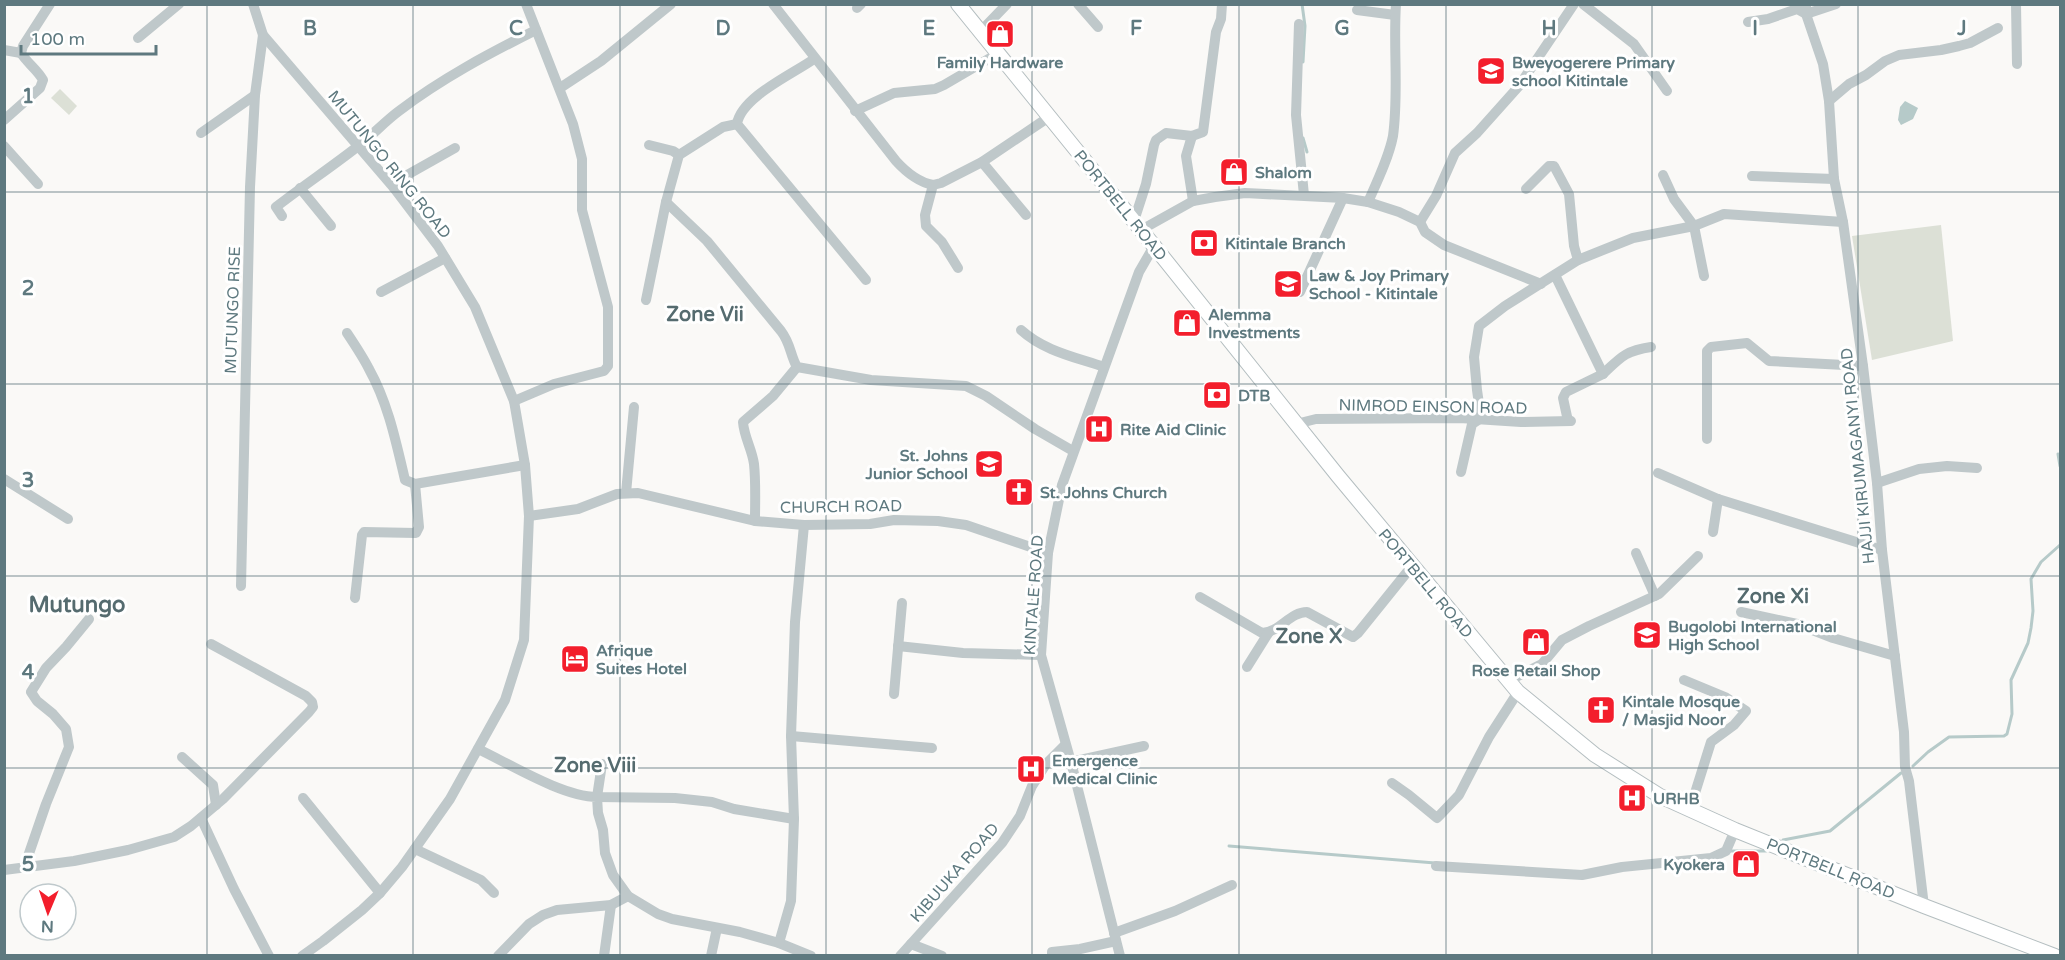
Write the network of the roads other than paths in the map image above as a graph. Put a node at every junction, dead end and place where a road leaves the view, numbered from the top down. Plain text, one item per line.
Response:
1 (50, 4) edge
2 (179, 4) edge
3 (526, 4) edge
4 (671, 4) edge
5 (773, 4) edge
6 (958, 4) edge
7 (1007, 4) edge
8 (1078, 4) edge
9 (1222, 4) edge
10 (1574, 4) edge
11 (1583, 4) edge
12 (1836, 4) edge
13 (2016, 4) edge
14 (251, 5) edge
15 (1806, 9) edge
16 (1357, 10) dead end
17 (1396, 10) edge
18 (1748, 22) dead end
19 (1299, 24) dead end
20 (1098, 27) dead end
21 (1998, 28) dead end
22 (536, 30) junction
23 (980, 32) junction
24 (263, 35) junction
25 (138, 38) dead end
26 (4, 50) edge
27 (21, 53) junction
28 (997, 54) junction
29 (814, 59) junction
30 (2017, 64) dead end
31 (560, 88) junction
32 (1667, 91) dead end
33 (255, 95) junction
34 (1829, 101) junction
35 (855, 111) junction
36 (1049, 117) junction
37 (4, 120) edge
38 (737, 124) junction
39 (201, 134) dead end
40 (1192, 136) junction
41 (650, 145) dead end
42 (4, 146) edge
43 (358, 147) junction
44 (455, 148) dead end
45 (679, 155) junction
46 (982, 162) junction
47 (1663, 176) dead end
48 (1752, 176) dead end
49 (1834, 179) junction
50 (38, 184) dead end
51 (933, 185) junction
52 (300, 188) junction
53 (394, 188) junction
54 (1526, 189) dead end
55 (1304, 195) junction
56 (1343, 198) junction
57 (1193, 201) junction
58 (666, 202) junction
59 (1368, 202) junction
60 (1026, 215) dead end
61 (282, 216) dead end
62 (1420, 222) junction
63 (1843, 222) junction
64 (331, 226) dead end
65 (1137, 226) junction
66 (1694, 226) junction
67 (1154, 246) junction
68 (445, 258) junction
69 (1578, 261) junction
70 (958, 268) dead end
71 (1555, 275) junction
72 (1704, 276) dead end
73 (866, 280) dead end
74 (1541, 284) junction
75 (381, 292) dead end
76 (1300, 292) dead end
77 (646, 300) dead end
78 (1021, 330) dead end
79 (347, 333) dead end
80 (1650, 347) dead end
81 (1863, 366) junction
82 (797, 367) junction
83 (1104, 367) junction
84 (1603, 374) junction
85 (514, 401) junction
86 (634, 407) dead end
87 (1482, 418) junction
88 (1296, 424) junction
89 (1707, 439) dead end
90 (1073, 450) junction
91 (525, 465) junction
92 (1977, 468) dead end
93 (1461, 472) dead end
94 (1658, 473) dead end
95 (4, 479) edge
96 (1877, 483) junction
97 (415, 484) junction
98 (626, 493) junction
99 (1718, 499) junction
100 (530, 516) junction
101 (68, 519) dead end
102 (755, 521) junction
103 (804, 525) junction
104 (1713, 532) dead end
105 (1882, 550) junction
106 (1048, 553) junction
107 (1636, 553) dead end
108 (1698, 556) dead end
109 (1413, 566) junction
110 (241, 586) dead end
111 (1655, 596) junction
112 (1200, 597) dead end
113 (355, 598) dead end
114 (902, 603) dead end
115 (1741, 612) dead end
116 (89, 619) dead end
117 (1269, 633) junction
118 (210, 644) dead end
119 (898, 646) junction
120 (1041, 655) junction
121 (1895, 656) junction
122 (1247, 667) dead end
123 (1684, 680) dead end
124 (1508, 681) junction
125 (1518, 692) junction
126 (894, 694) dead end
127 (791, 736) junction
128 (1065, 745) junction
129 (1144, 746) dead end
130 (932, 748) dead end
131 (478, 749) junction
132 (182, 756) dead end
133 (1071, 762) junction
134 (602, 764) dead end
135 (1392, 783) dead end
136 (597, 797) junction
137 (303, 798) dead end
138 (216, 805) junction
139 (1690, 809) junction
140 (201, 818) junction
141 (794, 819) junction
142 (1735, 830) junction
143 (415, 849) junction
144 (1436, 866) dead end
145 (24, 868) junction
146 (4, 870) edge
147 (1232, 885) dead end
148 (380, 893) junction
149 (495, 893) dead end
150 (628, 896) junction
151 (611, 904) junction
152 (1924, 906) junction
153 (717, 928) junction
154 (1115, 937) junction
155 (779, 943) junction
156 (911, 944) junction
157 (269, 956) edge
158 (302, 956) edge
159 (498, 956) edge
160 (604, 956) edge
161 (711, 956) edge
162 (811, 956) edge
163 (900, 956) edge
164 (942, 956) edge
165 (1052, 956) edge
166 (1120, 956) edge
167 (2055, 956) edge

1 - 27 street
2 - 25 street
3 - 22 street
4 - 31 street
5 - 29 street
6 - 23 main road, PORTBELL ROAD
7 - 23 street
8 - 20 street
9 - 40 street
10 - 62 street
11 - 32 street
12 - 15 street
13 - 30 street
14 - 24 street
15 - 18 street
15 - 34 street, HAJJI KIRUMAGANYI ROAD
16 - 17 street
17 - 59 street
19 - 55 street
21 - 34 street
22 - 31 street
22 - 43 street
23 - 28 main road, PORTBELL ROAD
24 - 33 street, MUTUNGO RISE
24 - 43 street, MUTUNGO RING ROAD
26 - 27 street
27 - 37 street
28 - 35 street
28 - 36 main road, PORTBELL ROAD
29 - 35 street
29 - 38 street
31 - 85 street
33 - 39 street
33 - 110 street, MUTUNGO RISE
34 - 49 street, HAJJI KIRUMAGANYI ROAD
35 - 51 street
36 - 46 street
36 - 65 main road, PORTBELL ROAD
38 - 45 street
38 - 73 street
40 - 57 street
40 - 65 street
41 - 45 street
42 - 50 street
43 - 52 street
43 - 53 street, MUTUNGO RING ROAD
44 - 53 street
45 - 58 street
46 - 51 street
46 - 60 street
47 - 66 street
48 - 49 street
49 - 63 street, HAJJI KIRUMAGANYI ROAD
51 - 70 street
52 - 61 street
52 - 64 street
53 - 68 street, MUTUNGO RING ROAD
54 - 69 street
55 - 56 street
55 - 57 street
56 - 59 street
56 - 76 street
57 - 65 street
58 - 77 street
58 - 82 street
59 - 62 street
62 - 74 street
63 - 66 street
63 - 81 street, HAJJI KIRUMAGANYI ROAD
65 - 67 main road, PORTBELL ROAD
66 - 69 street
66 - 72 street
67 - 83 street, KINTALE ROAD
67 - 88 main road, PORTBELL ROAD
68 - 75 street
68 - 85 street, MUTUNGO RING ROAD
69 - 71 street
71 - 74 street
71 - 84 street
74 - 87 street
78 - 83 street
79 - 97 street
80 - 84 street
81 - 89 street
81 - 96 street, HAJJI KIRUMAGANYI ROAD
82 - 90 street
82 - 102 street
83 - 90 street, KINTALE ROAD
84 - 87 street, NIMROD EINSON ROAD
85 - 91 street, MUTUNGO RING ROAD
86 - 98 street
87 - 88 street, NIMROD EINSON ROAD
87 - 93 street
88 - 109 main road, PORTBELL ROAD
90 - 106 street, KINTALE ROAD
91 - 97 street
91 - 100 street, MUTUNGO RING ROAD
92 - 96 street
94 - 99 street
95 - 101 street
96 - 105 street, HAJJI KIRUMAGANYI ROAD
97 - 113 street
98 - 100 street, CHURCH ROAD
98 - 102 street, CHURCH ROAD
99 - 104 street
99 - 105 street
100 - 131 street, MUTUNGO RING ROAD
102 - 103 street, CHURCH ROAD
103 - 106 street, CHURCH ROAD
103 - 127 street
105 - 121 street, HAJJI KIRUMAGANYI ROAD
106 - 120 street, KINTALE ROAD
107 - 111 street
108 - 111 street
109 - 117 street
109 - 124 main road, PORTBELL ROAD
111 - 124 street
112 - 117 street
114 - 119 street
115 - 121 street
116 - 145 street
117 - 122 street
118 - 138 street
119 - 120 street
119 - 126 street
120 - 128 street, KINTALE ROAD
121 - 152 street, HAJJI KIRUMAGANYI ROAD
123 - 139 street
124 - 125 main road, PORTBELL ROAD
125 - 135 street
125 - 139 main road, PORTBELL ROAD
127 - 130 street
127 - 141 street
128 - 133 street, KINTALE ROAD
128 - 156 street, KIBUUKA ROAD
129 - 133 street
131 - 136 street
131 - 143 street, MUTUNGO RING ROAD
132 - 138 street
133 - 154 street, KINTALE ROAD
134 - 136 street
136 - 141 street
136 - 150 street
137 - 148 street
138 - 140 street
139 - 142 main road, PORTBELL ROAD
140 - 145 street
140 - 157 street
141 - 155 street
142 - 144 street
142 - 152 main road, PORTBELL ROAD
143 - 148 street, MUTUNGO RING ROAD
143 - 149 street
145 - 146 street
147 - 154 street
148 - 158 street, MUTUNGO RING ROAD
150 - 151 street
150 - 153 street
151 - 159 street
151 - 160 street
152 - 167 main road, PORTBELL ROAD
153 - 155 street
153 - 161 street
154 - 165 street
154 - 166 street, KINTALE ROAD
155 - 162 street
156 - 163 street, KIBUUKA ROAD
156 - 164 street

